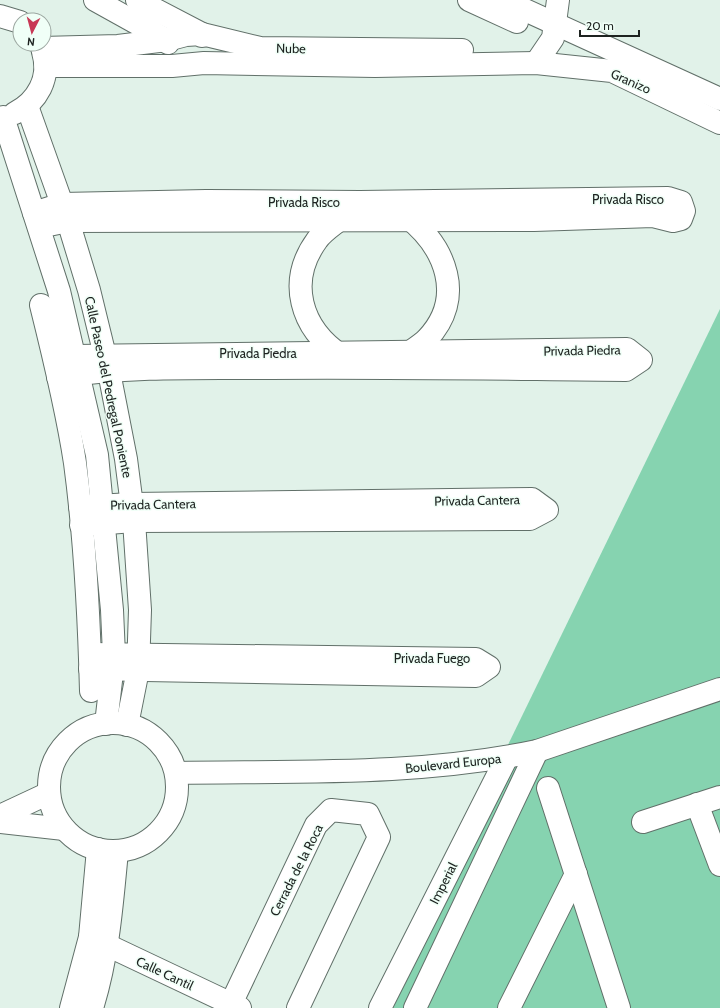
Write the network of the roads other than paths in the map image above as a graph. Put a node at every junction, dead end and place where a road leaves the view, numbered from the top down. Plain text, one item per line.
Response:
1 (95, 0) edge
2 (137, 0) edge
3 (469, 0) edge
4 (503, 0) edge
5 (558, 0) edge
6 (0, 16) edge
7 (12, 19) edge
8 (202, 34) junction
9 (167, 40) junction
10 (547, 44) junction
11 (43, 53) edge
12 (375, 57) junction
13 (204, 63) junction
14 (172, 66) junction
15 (720, 99) edge
16 (27, 106) junction
17 (2, 117) edge
18 (720, 123) edge
19 (360, 202) junction
20 (387, 202) junction
21 (533, 210) junction
22 (206, 211) junction
23 (65, 212) junction
24 (36, 220) junction
25 (339, 221) junction
26 (412, 221) junction
27 (41, 306) dead end
28 (412, 351) junction
29 (336, 352) junction
30 (223, 360) junction
31 (106, 364) junction
32 (66, 367) junction
33 (358, 367) junction
34 (389, 369) junction
35 (407, 511) junction
36 (132, 512) junction
37 (104, 513) junction
38 (80, 516) junction
39 (90, 662) junction
40 (113, 662) junction
41 (138, 663) junction
42 (265, 664) junction
43 (720, 689) edge
44 (91, 690) dead end
45 (106, 724) junction
46 (127, 725) junction
47 (537, 751) junction
48 (507, 757) junction
49 (176, 773) junction
50 (548, 788) dead end
51 (49, 793) junction
52 (720, 797) edge
53 (697, 804) junction
54 (0, 816) edge
55 (0, 822) edge
56 (643, 822) dead end
57 (64, 829) junction
58 (107, 850) junction
59 (720, 865) edge
60 (576, 874) junction
61 (99, 941) junction
62 (90, 993) edge
63 (234, 1007) edge
64 (71, 1008) edge
65 (298, 1008) edge
66 (380, 1008) edge
67 (415, 1008) edge
68 (509, 1008) edge
69 (619, 1008) edge

1 - 9 street
2 - 8 street
3 - 10 street
4 - 10 street
5 - 10 street
6 - 7 street
8 - 9 street, Nube
8 - 12 street, Nube
8 - 13 street
9 - 11 street, Nube
9 - 14 street
10 - 12 street, Nube
10 - 15 street, Granizo
10 - 18 street, Granizo
11 - 14 street, Nube
11 - 16 street
12 - 13 street, Nube
13 - 14 street, Nube
16 - 17 street
16 - 23 street, Calle Paseo del Pedregal Poniente
17 - 24 street, Calle Paseo del Pedregal Poniente
19 - 20 street, Privada Risco
19 - 22 street, Privada Risco
19 - 25 street
20 - 21 street, Privada Risco
20 - 26 street
21 - 21 street, Privada Risco
21 - 26 street, Privada Risco
22 - 23 street, Privada Risco
22 - 25 street, Privada Risco
23 - 24 street, Privada Risco
23 - 31 street, Calle Paseo del Pedregal Poniente
24 - 32 street, Calle Paseo del Pedregal Poniente
25 - 26 street, Privada Risco
25 - 29 street
26 - 28 street
27 - 32 street
28 - 29 street, Privada Piedra
28 - 34 street
28 - 34 street, Privada Piedra
29 - 30 street, Privada Piedra
29 - 33 street
30 - 31 street, Privada Piedra
30 - 33 street, Privada Piedra
31 - 32 street, Privada Piedra
31 - 36 street, Calle Paseo del Pedregal Poniente
32 - 37 street, Calle Paseo del Pedregal Poniente
32 - 38 street
33 - 34 street, Privada Piedra
35 - 35 street, Privada Cantera
35 - 36 street, Privada Cantera
36 - 37 street, Privada Cantera
36 - 41 street, Calle Paseo del Pedregal Poniente
37 - 38 street, Privada Cantera
37 - 40 street, Calle Paseo del Pedregal Poniente
38 - 39 street
39 - 40 street, Privada Fuego
39 - 44 street
40 - 41 street, Privada Fuego
40 - 45 street, Calle Paseo del Pedregal Poniente
41 - 42 street, Privada Fuego
41 - 46 street, Calle Paseo del Pedregal Poniente
42 - 42 street, Privada Fuego
43 - 47 street, Boulevard Europa
45 - 46 street
45 - 51 street
46 - 49 street
47 - 48 street, Boulevard Europa
47 - 67 street
48 - 49 street, Boulevard Europa
48 - 66 street, Imperial
49 - 58 street
50 - 60 street
51 - 54 street
51 - 57 street
52 - 53 street
53 - 56 street
53 - 59 street
55 - 57 street
57 - 58 street
58 - 61 street
60 - 68 street
60 - 69 street
61 - 62 street
61 - 63 street, Calle Cantil
62 - 64 street
63 - 65 street, Cerrada de la Roca

